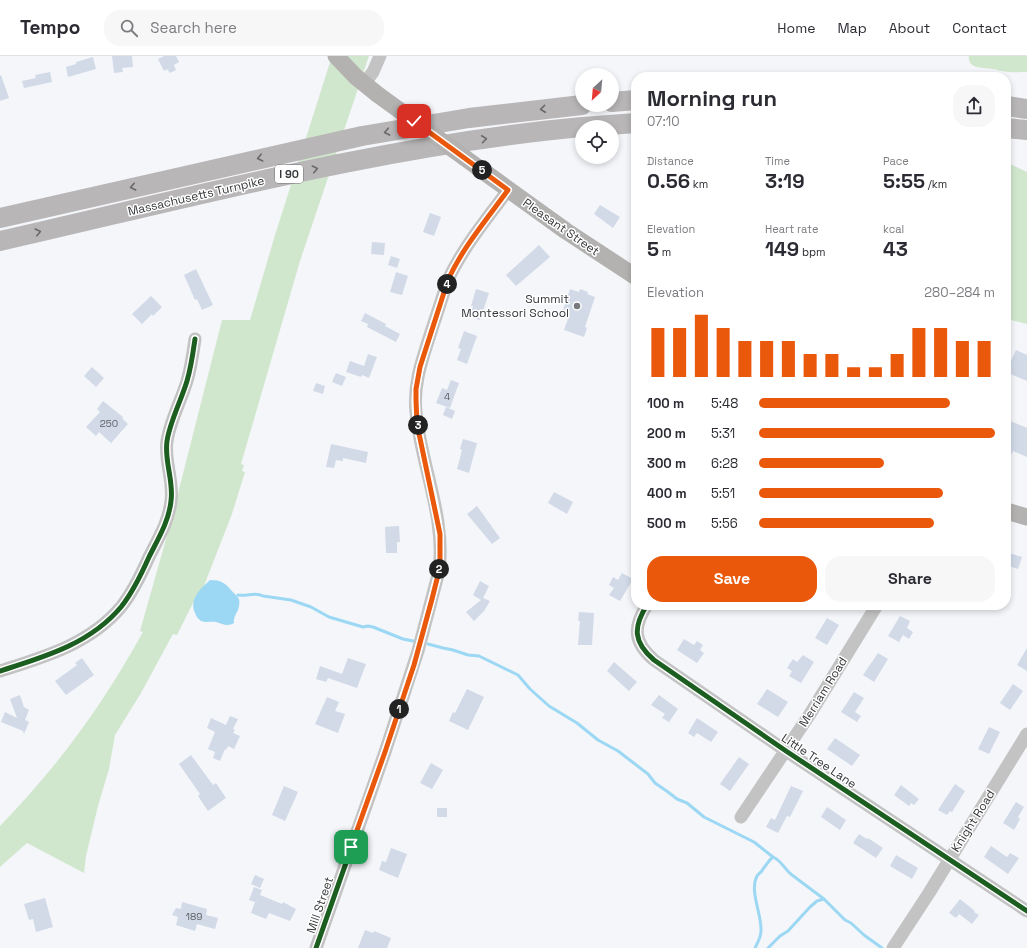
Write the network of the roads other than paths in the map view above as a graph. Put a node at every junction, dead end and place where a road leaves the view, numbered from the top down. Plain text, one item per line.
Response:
1 (336, 56) edge
2 (380, 56) edge
3 (364, 84) junction
4 (631, 100) edge
5 (619, 101) edge
6 (575, 106) edge
7 (1011, 107) edge
8 (1027, 109) edge
9 (631, 123) edge
10 (619, 124) edge
11 (575, 128) edge
12 (1011, 128) edge
13 (1027, 130) edge
14 (508, 190) junction
15 (0, 218) edge
16 (0, 241) edge
17 (631, 275) edge
18 (195, 340) dead end
19 (1011, 512) edge
20 (1027, 517) edge
21 (644, 610) edge
22 (874, 610) edge
23 (0, 671) edge
24 (1027, 734) edge
25 (786, 751) junction
26 (741, 817) dead end
27 (949, 860) junction
28 (1027, 911) edge
29 (316, 948) edge
30 (893, 948) edge

1 - 3 main road, Pleasant Street
2 - 3 street
3 - 14 main road, Pleasant Street, bridge
4 - 5 highway
6 -> 15 highway, Massachusetts Turnpike / I 90
7 - 8 highway
9 - 10 highway, Massachusetts Turnpike / I 90
16 -> 11 highway, Massachusetts Turnpike / I 90
12 - 13 highway
14 - 17 main road, Pleasant Street
14 - 29 street, Mill Street
18 - 23 street
19 - 20 main road
21 - 25 street, Little Tree Lane
22 - 25 street, Merriam Road
24 - 27 street, Knight Road
25 - 26 street, Merriam Road
25 - 27 street, Little Tree Lane
27 - 28 street, Little Tree Lane
27 - 30 street, Knight Road

